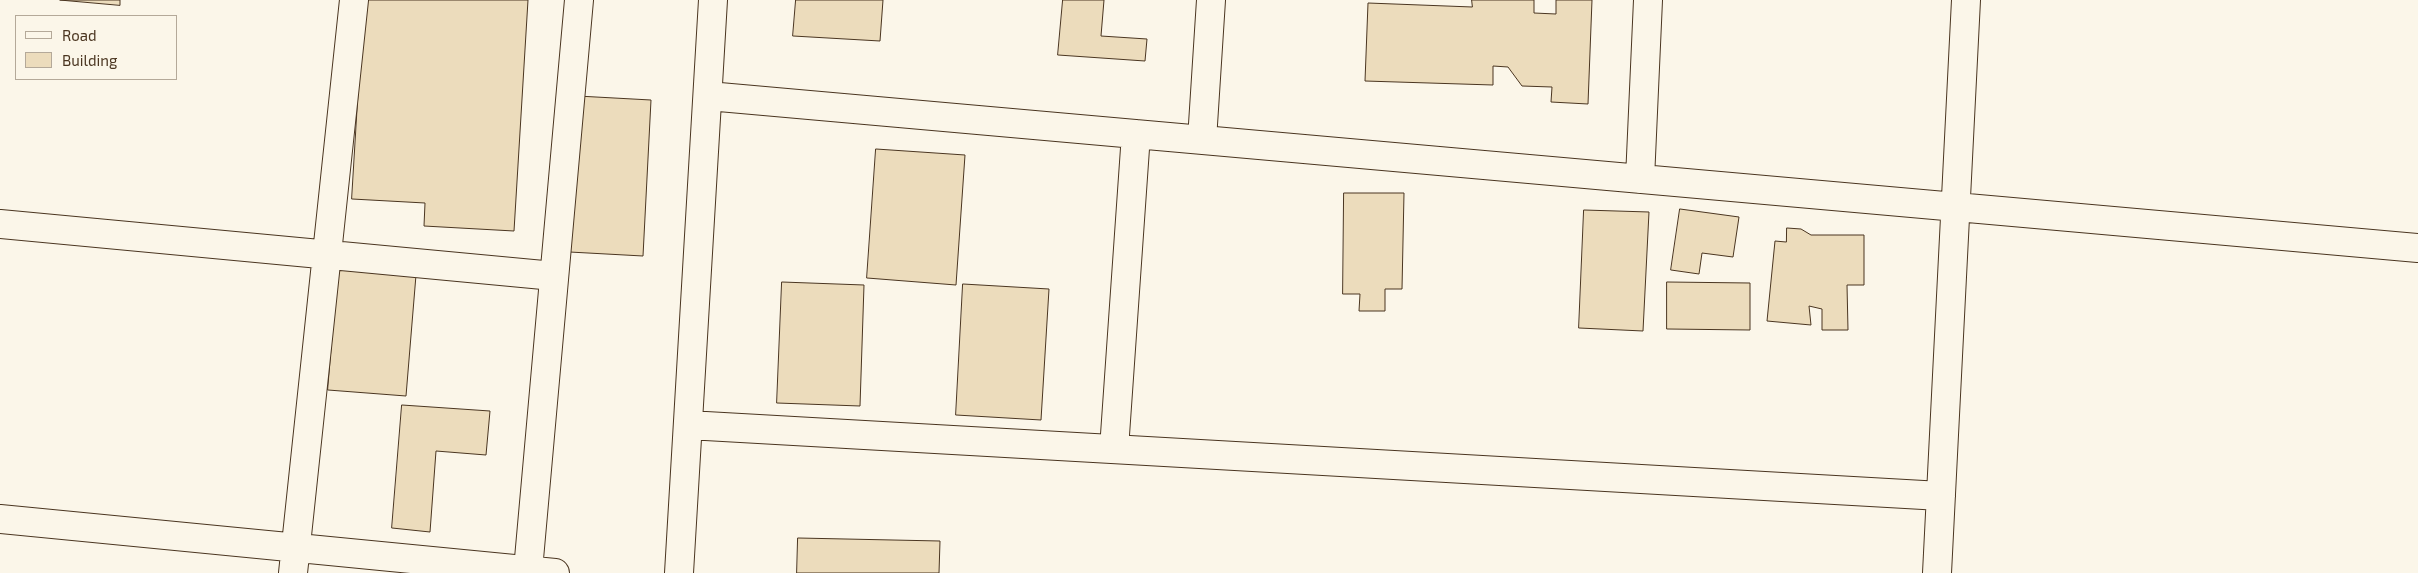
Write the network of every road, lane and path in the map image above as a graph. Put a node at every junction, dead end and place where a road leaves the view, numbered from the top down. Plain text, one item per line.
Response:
1 (354, 0) edge
2 (579, 0) edge
3 (713, 0) edge
4 (1210, 0) edge
5 (1648, 0) edge
6 (1966, 0) edge
7 (708, 96) junction
8 (1136, 134) junction
9 (1202, 140) junction
10 (1640, 179) junction
11 (1956, 207) junction
12 (0, 224) edge
13 (2418, 248) edge
14 (327, 254) junction
15 (554, 276) junction
16 (688, 425) junction
17 (1114, 449) junction
18 (1941, 496) junction
19 (0, 519) edge
20 (294, 560) edge
21 (528, 570) junction
22 (555, 573) edge
23 (679, 573) edge
24 (1937, 573) edge

1 - 14 street
2 - 15 street
3 - 7 street
4 - 9 street
5 - 10 street
6 - 11 street
7 - 8 street
7 - 16 street
8 - 9 street
8 - 17 street
9 - 10 street
10 - 11 street
11 - 13 street
11 - 18 street
12 - 14 street
14 - 15 street
14 - 20 street
15 - 21 street
16 - 17 street
16 - 23 street
17 - 18 street
18 - 24 street
19 - 20 street
20 - 21 street
21 - 22 street

